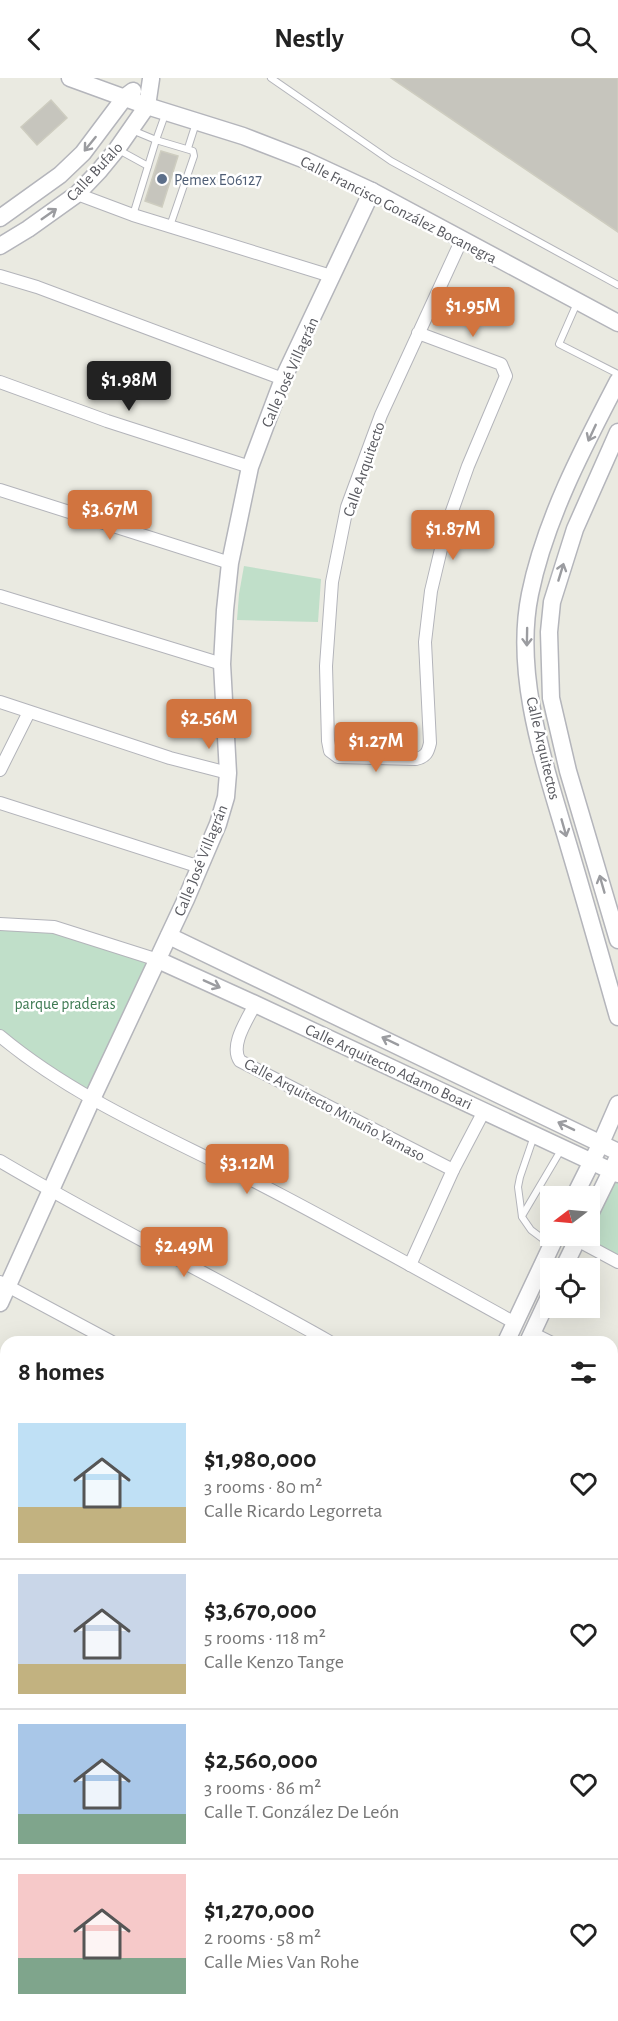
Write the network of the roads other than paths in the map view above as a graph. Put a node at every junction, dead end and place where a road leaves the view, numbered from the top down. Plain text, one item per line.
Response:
1 (70, 78) edge
2 (151, 78) edge
3 (271, 78) edge
4 (103, 83) edge
5 (124, 97) junction
6 (147, 106) junction
7 (166, 111) junction
8 (197, 122) junction
9 (131, 130) junction
10 (156, 140) junction
11 (189, 148) junction
12 (117, 149) junction
13 (148, 166) junction
14 (372, 191) junction
15 (77, 194) junction
16 (133, 215) junction
17 (0, 218) edge
18 (170, 227) junction
19 (462, 238) junction
20 (0, 246) edge
21 (0, 276) edge
22 (331, 276) junction
23 (618, 285) edge
24 (578, 301) junction
25 (618, 323) edge
26 (418, 333) junction
27 (618, 374) edge
28 (283, 379) junction
29 (618, 381) edge
30 (0, 382) edge
31 (618, 432) edge
32 (250, 467) junction
33 (0, 490) edge
34 (230, 563) junction
35 (0, 596) edge
36 (530, 596) junction
37 (552, 603) junction
38 (222, 664) junction
39 (0, 702) edge
40 (29, 712) junction
41 (0, 770) edge
42 (228, 772) junction
43 (0, 802) edge
44 (200, 867) junction
45 (612, 918) junction
46 (0, 924) edge
47 (592, 924) junction
48 (170, 936) junction
49 (618, 940) edge
50 (158, 960) junction
51 (255, 1004) junction
52 (618, 1017) edge
53 (0, 1036) edge
54 (92, 1099) junction
55 (618, 1104) edge
56 (484, 1111) junction
57 (535, 1135) junction
58 (601, 1143) junction
59 (562, 1149) junction
60 (618, 1152) edge
61 (0, 1161) edge
62 (592, 1163) junction
63 (616, 1168) edge
64 (453, 1170) junction
65 (580, 1186) edge
66 (50, 1191) junction
67 (600, 1196) edge
68 (522, 1216) junction
69 (540, 1234) edge
70 (552, 1246) edge
71 (591, 1246) edge
72 (618, 1262) edge
73 (410, 1265) junction
74 (4, 1284) edge
75 (0, 1304) edge
76 (540, 1316) edge
77 (515, 1323) junction
78 (101, 1336) edge
79 (319, 1336) edge
80 (509, 1336) edge
81 (531, 1336) edge

1 - 4 street, Calle Francisco González Bocanegra
2 - 5 street
2 - 6 street
3 - 23 lane
4 - 5 street, Calle Francisco González Bocanegra
5 - 6 street, Calle Francisco González Bocanegra
5 -> 17 street, Calle Bufalo
6 - 7 street, Calle Francisco González Bocanegra
6 - 9 street, Calle Bufalo
7 - 8 street, Calle Francisco González Bocanegra
7 - 10 lane
8 - 11 lane
8 - 14 street, Calle Francisco González Bocanegra
9 - 10 lane
9 - 12 street, Calle Bufalo
10 - 11 lane
10 - 13 lane
11 - 18 lane
12 - 13 lane
12 - 15 street, Calle Bufalo
13 - 16 lane
14 - 19 street, Calle Francisco González Bocanegra
14 - 22 street, Calle José Villagrán
15 - 16 street
20 -> 15 street, Calle Bufalo
16 - 18 street
18 - 22 street
19 - 24 street, Calle Francisco González Bocanegra
19 - 26 street, Calle Arquitecto
21 - 28 street
22 - 28 street, Calle José Villagrán
24 - 25 street, Calle Francisco González Bocanegra
24 - 27 lane
26 - 26 street, Calle Arquitecto
28 - 32 street, Calle José Villagrán
29 -> 36 street, Calle Arquitectos
30 - 32 street
37 -> 31 street, Calle Arquitectos
32 - 34 street, Calle José Villagrán
33 - 34 street
34 - 38 street, Calle José Villagrán
35 - 38 street
36 - 37 street
36 -> 47 street, Calle Arquitectos
45 -> 37 street, Calle Arquitectos
38 - 42 street, Calle José Villagrán
39 - 40 street
40 - 41 street
40 - 42 street
42 - 44 street, Calle José Villagrán
43 - 44 street
44 - 48 street, Calle José Villagrán
45 - 47 street
45 - 49 street, Calle Arquitectos
46 - 50 street
47 - 52 street, Calle Arquitectos
48 - 50 street, Calle José Villagrán
58 -> 48 street, Calle Arquitecto Adamo Boari
50 -> 51 street, Calle Arquitecto Adamo Boari
50 - 54 street, Calle José Villagrán
51 - 56 street, Calle Arquitecto Adamo Boari
51 - 64 street, Calle Arquitecto Minuño Yamaso
53 - 54 street
54 - 66 street, Calle José Villagrán
54 - 73 street
55 - 58 street
56 - 57 street, Calle Arquitecto Adamo Boari
56 - 64 street
57 - 59 street, Calle Arquitecto Adamo Boari
57 - 68 lane
58 - 60 street, Calle Arquitecto Adamo Boari
58 - 62 street
59 - 62 street, Calle Arquitecto Adamo Boari
59 - 68 lane
61 - 66 street
62 - 63 street, Calle Arquitecto Adamo Boari
62 - 65 street
63 - 67 street
64 - 73 street
66 - 74 street, Calle José Villagrán
66 - 79 street
68 - 69 lane
70 - 77 street
71 - 72 street
73 - 77 street
74 - 75 street, Calle José Villagrán
74 - 78 street
76 - 81 street
77 - 80 street

